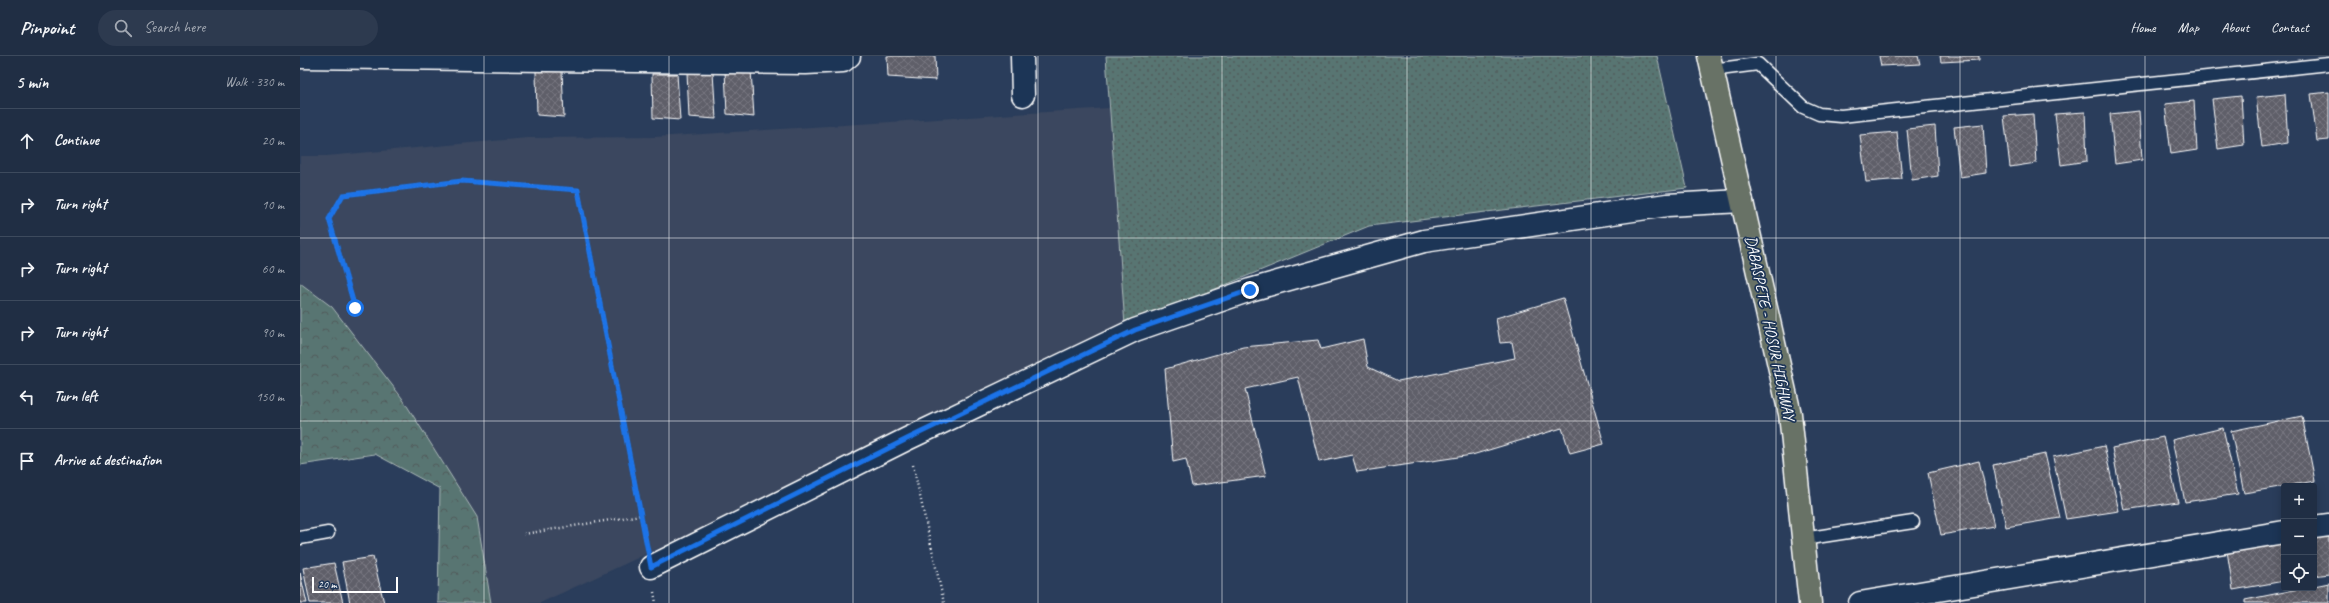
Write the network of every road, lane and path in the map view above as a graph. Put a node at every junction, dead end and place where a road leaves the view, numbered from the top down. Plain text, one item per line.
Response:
1 (300, 56) edge
2 (849, 56) edge
3 (1022, 56) edge
4 (1760, 60) edge
5 (1711, 63) edge
6 (2329, 64) edge
7 (1023, 95) dead end
8 (1742, 201) junction
9 (355, 308) dead end
10 (907, 439) junction
11 (641, 515) junction
12 (1912, 522) dead end
13 (2329, 524) edge
14 (2317, 526) edge
15 (328, 533) dead end
16 (2281, 533) edge
17 (524, 534) dead end
18 (300, 538) edge
19 (1803, 539) junction
20 (651, 567) junction
21 (656, 603) edge
22 (944, 603) edge
23 (1810, 603) edge
24 (1860, 603) edge

1 - 2 street
3 - 7 street
4 - 5 lane
4 - 6 lane
5 - 8 highway, DABASPETE - HOSUR HIGHWAY
8 - 10 street
8 - 19 highway, DABASPETE - HOSUR HIGHWAY
9 - 11 path
10 - 20 street
10 - 22 path
11 - 17 path
11 - 20 path
12 - 19 lane
13 - 14 street
15 - 18 lane
16 - 24 street
19 - 23 highway, DABASPETE - HOSUR HIGHWAY
20 - 21 path

